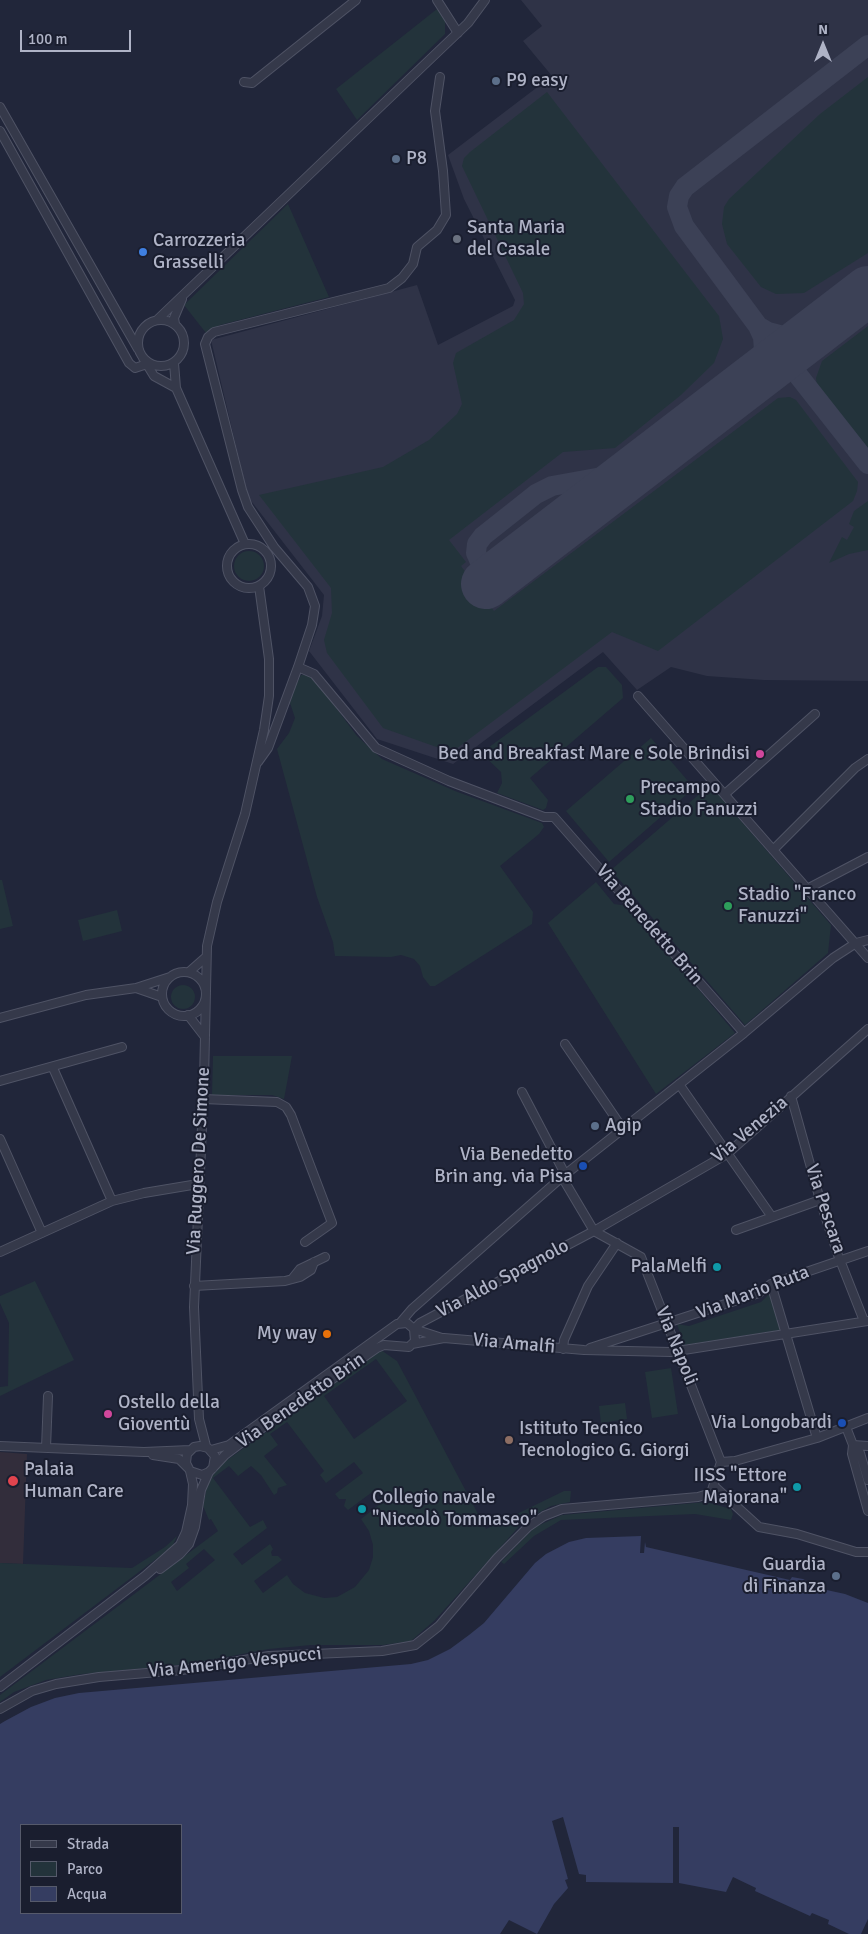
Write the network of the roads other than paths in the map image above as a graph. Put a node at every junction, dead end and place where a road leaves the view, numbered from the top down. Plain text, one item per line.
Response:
1 (356, 0) edge
2 (437, 0) edge
3 (486, 0) edge
4 (458, 33) junction
5 (440, 77) dead end
6 (244, 82) dead end
7 (0, 107) edge
8 (0, 131) edge
9 (186, 292) junction
10 (157, 320) junction
11 (175, 324) junction
12 (126, 326) junction
13 (143, 328) junction
14 (138, 349) junction
15 (145, 362) junction
16 (174, 363) junction
17 (176, 388) junction
18 (245, 544) junction
19 (258, 586) junction
20 (298, 667) junction
21 (638, 696) dead end
22 (815, 714) dead end
23 (868, 759) edge
24 (258, 762) junction
25 (725, 794) junction
26 (773, 850) junction
27 (868, 857) edge
28 (807, 889) junction
29 (868, 940) edge
30 (856, 943) junction
31 (206, 957) junction
32 (868, 958) edge
33 (189, 972) junction
34 (170, 977) junction
35 (136, 988) junction
36 (206, 993) junction
37 (162, 998) junction
38 (188, 1015) junction
39 (0, 1018) edge
40 (868, 1029) edge
41 (744, 1033) junction
42 (204, 1037) junction
43 (565, 1044) dead end
44 (122, 1048) dead end
45 (52, 1068) junction
46 (0, 1081) edge
47 (679, 1084) junction
48 (522, 1092) dead end
49 (791, 1096) junction
50 (203, 1099) junction
51 (622, 1129) junction
52 (0, 1139) edge
53 (727, 1154) junction
54 (564, 1175) junction
55 (198, 1184) junction
56 (820, 1200) junction
57 (112, 1202) junction
58 (772, 1216) junction
59 (736, 1230) dead end
60 (594, 1231) junction
61 (42, 1233) junction
62 (305, 1242) dead end
63 (617, 1243) junction
64 (868, 1251) edge
65 (0, 1252) edge
66 (325, 1257) dead end
67 (841, 1260) junction
68 (771, 1284) junction
69 (194, 1286) junction
70 (420, 1305) junction
71 (425, 1320) junction
72 (866, 1321) edge
73 (400, 1323) junction
74 (666, 1324) junction
75 (413, 1328) junction
76 (392, 1330) junction
77 (428, 1333) junction
78 (786, 1334) junction
79 (444, 1338) junction
80 (412, 1344) junction
81 (395, 1345) junction
82 (564, 1349) junction
83 (584, 1350) junction
84 (679, 1350) junction
85 (48, 1396) dead end
86 (868, 1418) edge
87 (199, 1419) junction
88 (846, 1426) junction
89 (817, 1438) junction
90 (853, 1445) junction
91 (0, 1446) edge
92 (868, 1446) edge
93 (46, 1448) junction
94 (208, 1448) junction
95 (192, 1449) junction
96 (144, 1452) junction
97 (721, 1462) junction
98 (189, 1470) junction
99 (211, 1470) junction
100 (868, 1480) edge
101 (714, 1486) junction
102 (868, 1511) edge
103 (868, 1552) edge
104 (145, 1576) junction
105 (0, 1687) edge
106 (0, 1709) edge

1 - 6 street
2 - 4 street
3 - 4 street
4 - 9 street
5 - 20 street
7 - 12 street
8 - 15 street
9 - 10 street
9 - 11 street
10 - 11 street
10 - 13 street
11 - 16 street
12 - 13 street
12 - 14 street
13 - 14 street
14 - 15 street
15 - 16 street
15 - 17 street
16 - 17 street
17 - 18 street
18 - 19 street
18 - 19 street
19 - 24 street
20 - 24 street
20 - 41 street, Via Benedetto Brin
21 - 25 street
22 - 25 street
23 - 26 street
24 - 31 street, Via Ruggero De Simone
25 - 26 street
26 - 28 street
27 - 28 street
28 - 30 street
29 - 30 street, Via Benedetto Brin
30 - 32 street
30 - 41 street, Via Benedetto Brin
31 - 33 street
31 - 36 street, Via Ruggero De Simone
33 - 34 street
33 - 36 street
34 - 35 street
34 - 37 street
35 - 37 street
35 - 39 street
36 - 38 street
36 - 42 street, Via Ruggero De Simone
37 - 38 street
38 - 42 street
40 - 49 street, Via Venezia
41 - 47 street, Via Benedetto Brin
42 - 50 street, Via Ruggero De Simone
43 - 51 street
44 - 45 street
45 - 46 street
45 - 57 street
47 - 51 street, Via Benedetto Brin
47 - 53 street
48 - 54 street
49 - 53 street, Via Venezia
49 - 56 street, Via Pescara
50 - 55 street, Via Ruggero De Simone
50 - 62 street
51 - 54 street, Via Benedetto Brin
52 - 61 street
53 - 58 street
53 - 60 street, Via Venezia
54 - 60 street
54 - 70 street, Via Benedetto Brin
55 - 57 street
55 - 69 street, Via Ruggero De Simone
56 - 58 street
56 - 67 street, Via Pescara
57 - 61 street
58 - 59 street
60 - 63 street, Via Napoli
60 - 71 street, Via Aldo Spagnolo
61 - 65 street
63 - 74 street, Via Napoli
63 - 82 street
64 - 67 street, Via Mario Ruta
66 - 69 street
67 - 68 street, Via Mario Ruta
67 - 72 street, Via Pescara
68 - 74 street, Via Mario Ruta
68 - 78 street
69 - 87 street, Via Ruggero De Simone
70 - 73 street, Via Benedetto Brin
70 - 75 street, Via Benedetto Brin
71 - 75 street, Via Aldo Spagnolo
71 - 77 street
72 - 78 street, Via Amalfi
73 - 75 street
73 - 76 street, Via Benedetto Brin
74 - 83 street, Via Amalfi
74 - 84 street, Via Napoli
75 - 77 street, Via Amalfi
75 - 80 street, Via Benedetto Brin
76 - 81 street
76 - 94 street, Via Benedetto Brin
77 - 79 street, Via Amalfi
78 - 84 street, Via Amalfi
78 - 89 street
79 - 80 street, Via Amalfi
79 - 82 street, Via Amalfi
80 - 81 street, Via Benedetto Brin
81 - 99 street, Via Benedetto Brin
82 - 83 street, Via Amalfi
83 - 84 street, Via Amalfi
84 - 97 street, Via Napoli
85 - 93 street
86 - 88 street
87 - 94 street, Via Ruggero De Simone
87 - 95 street, Via Ruggero De Simone
88 - 89 street
88 - 90 street
89 - 97 street
90 - 92 street
90 - 100 street
90 - 102 street
91 - 93 street
93 - 96 street
94 - 95 street
94 - 99 street
95 - 96 street
95 - 98 street
96 - 98 street
97 - 101 street
98 - 99 street
98 - 104 street
99 - 104 street
101 - 103 street
101 - 106 street, Via Amerigo Vespucci
104 - 105 street

